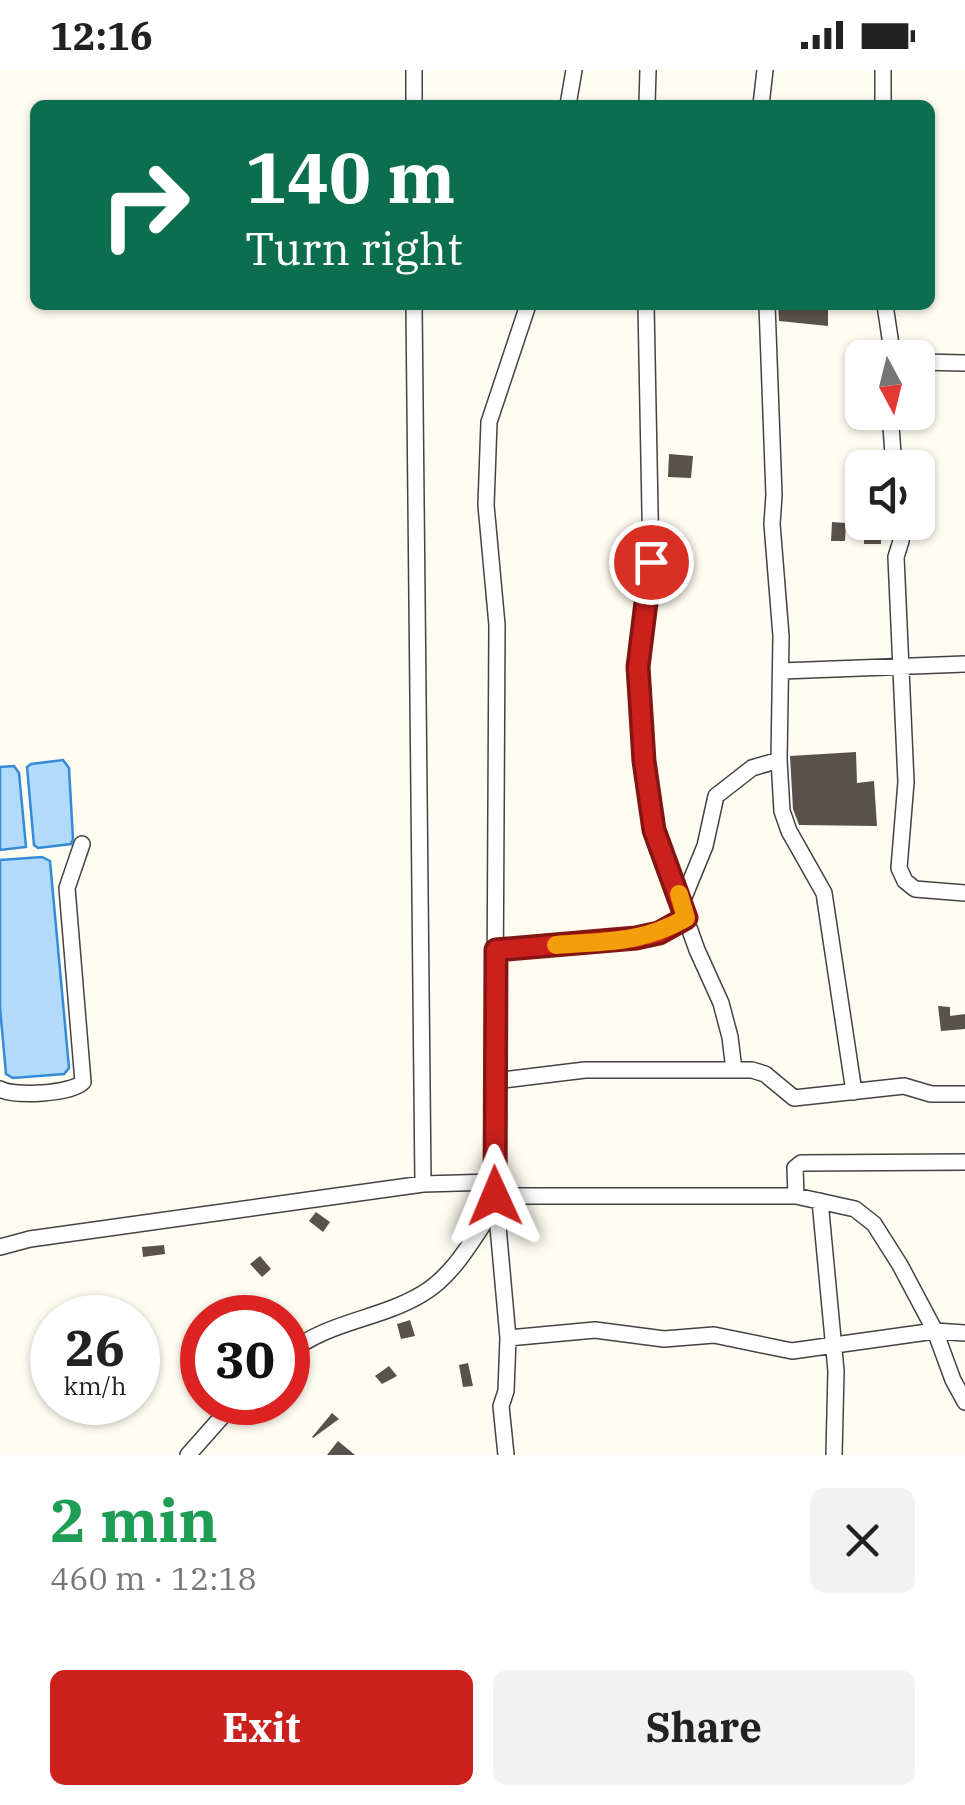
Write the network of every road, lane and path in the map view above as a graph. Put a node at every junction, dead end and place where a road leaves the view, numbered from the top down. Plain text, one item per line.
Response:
1 (414, 70) edge
2 (574, 70) edge
3 (648, 70) edge
4 (765, 70) edge
5 (883, 70) edge
6 (414, 100) edge
7 (569, 100) edge
8 (647, 100) edge
9 (762, 100) edge
10 (883, 100) edge
11 (414, 310) edge
12 (526, 310) edge
13 (646, 310) edge
14 (768, 310) edge
15 (886, 310) edge
16 (890, 340) edge
17 (935, 363) edge
18 (965, 364) edge
19 (900, 540) edge
20 (965, 664) edge
21 (902, 667) junction
22 (782, 670) junction
23 (778, 760) junction
24 (82, 844) dead end
25 (965, 893) edge
26 (684, 910) junction
27 (496, 950) junction
28 (734, 1070) junction
29 (495, 1081) junction
30 (0, 1089) edge
31 (854, 1092) junction
32 (965, 1094) edge
33 (965, 1162) edge
34 (423, 1184) junction
35 (495, 1194) junction
36 (796, 1196) junction
37 (820, 1201) junction
38 (0, 1247) edge
39 (935, 1332) junction
40 (965, 1334) edge
41 (508, 1338) junction
42 (310, 1339) edge
43 (832, 1345) junction
44 (965, 1402) edge
45 (215, 1425) edge
46 (205, 1439) junction
47 (188, 1455) edge
48 (216, 1455) edge
49 (506, 1455) edge
50 (834, 1455) edge

1 - 6 street
2 - 7 street
3 - 8 street
4 - 9 street
5 - 10 street
11 - 34 street
12 - 27 street
13 - 26 street
14 - 22 street
15 - 16 street
17 - 18 street
19 - 21 street
20 - 21 street
21 - 22 street
21 - 25 street
22 - 23 street
23 - 26 street
23 - 31 street
24 - 30 street
26 - 27 street
26 - 28 street
27 - 29 street
28 - 29 street
28 - 31 street
29 - 35 street
31 - 32 street
33 - 36 street
34 - 35 street
34 - 38 street
35 - 36 street
35 - 41 street
35 - 42 street
36 - 37 street
37 - 39 street
37 - 43 street
39 - 40 street
39 - 43 street
39 - 44 street
41 - 43 street
41 - 49 street
43 - 50 street
45 - 46 street
46 - 47 street
46 - 48 street

